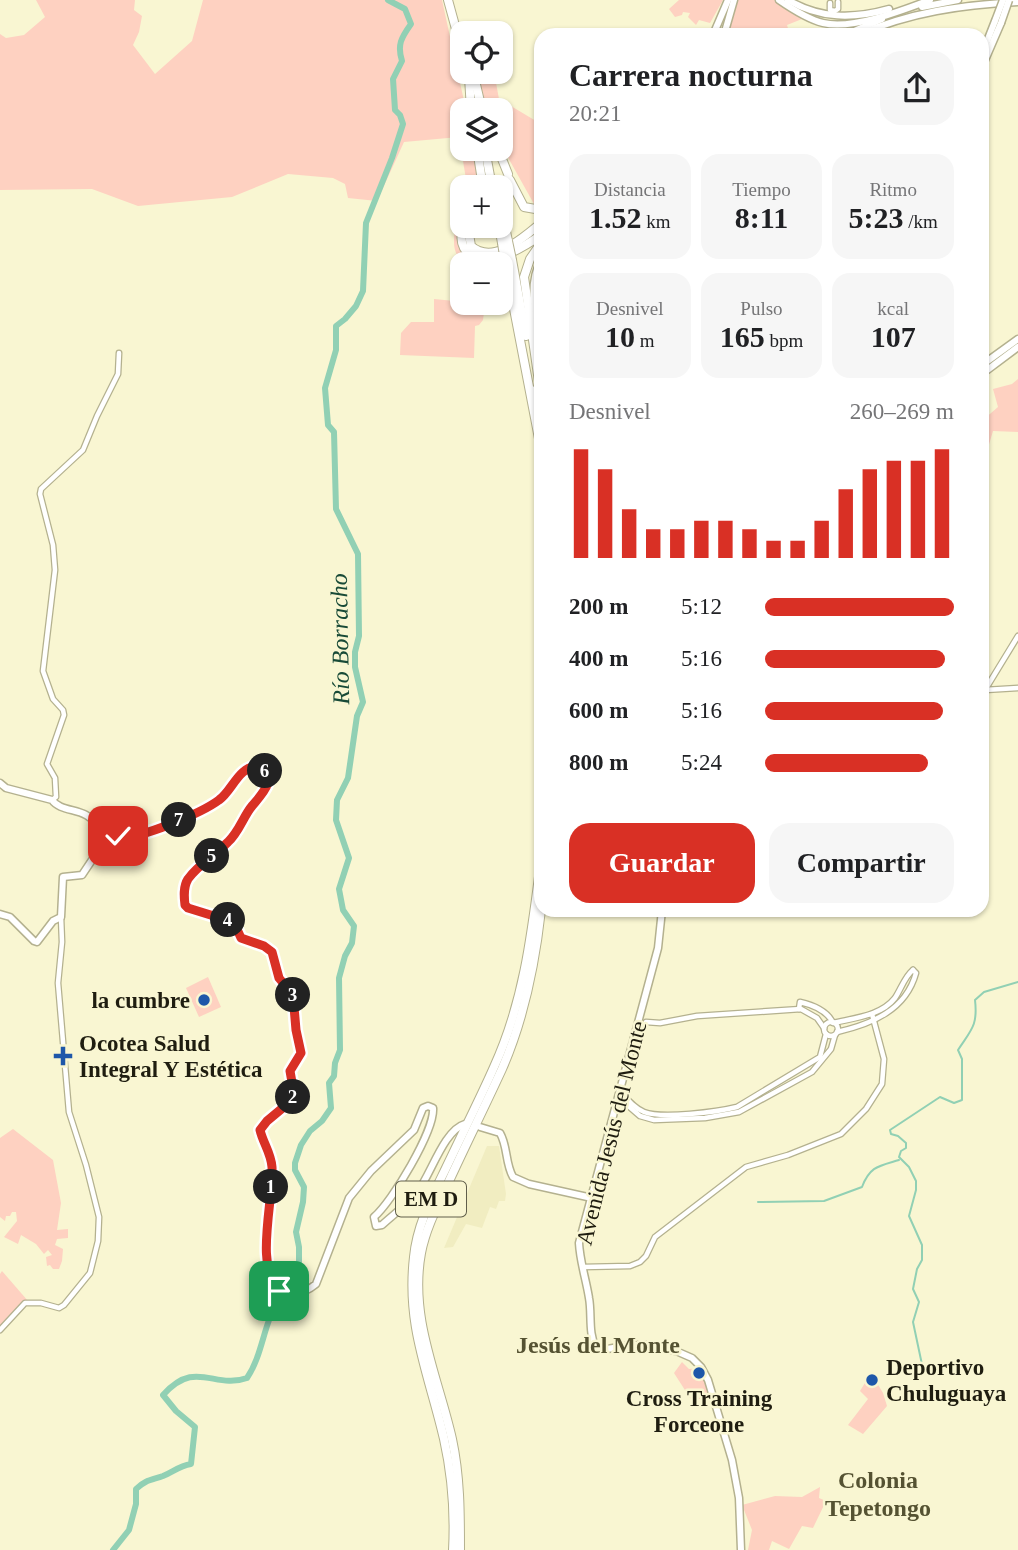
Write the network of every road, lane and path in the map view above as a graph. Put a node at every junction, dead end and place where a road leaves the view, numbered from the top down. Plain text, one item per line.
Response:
1 (451, 0) edge
2 (728, 0) edge
3 (734, 0) edge
4 (779, 0) edge
5 (788, 0) edge
6 (917, 0) edge
7 (930, 0) edge
8 (958, 0) edge
9 (1003, 0) edge
10 (1009, 0) edge
11 (830, 1) edge
12 (837, 1) edge
13 (1018, 2) edge
14 (720, 18) junction
15 (817, 18) junction
16 (853, 19) junction
17 (456, 21) edge
18 (458, 21) edge
19 (728, 21) junction
20 (998, 22) junction
21 (716, 28) edge
22 (727, 28) edge
23 (862, 28) edge
24 (879, 28) edge
25 (989, 40) edge
26 (989, 47) edge
27 (503, 161) edge
28 (534, 208) edge
29 (534, 229) edge
30 (462, 238) edge
31 (470, 238) edge
32 (534, 239) edge
33 (503, 240) edge
34 (506, 252) edge
35 (534, 253) edge
36 (534, 276) edge
37 (513, 284) edge
38 (513, 289) edge
39 (534, 301) edge
40 (1018, 339) edge
41 (534, 347) edge
42 (1018, 347) edge
43 (119, 353) dead end
44 (989, 360) edge
45 (989, 369) edge
46 (534, 382) edge
47 (534, 409) edge
48 (1018, 636) edge
49 (989, 683) edge
50 (1018, 688) edge
51 (989, 690) edge
52 (0, 783) edge
53 (52, 800) junction
54 (118, 836) junction
55 (0, 914) edge
56 (534, 915) edge
57 (61, 917) junction
58 (540, 917) edge
59 (661, 917) edge
60 (799, 1009) junction
61 (872, 1016) junction
62 (646, 1023) dead end
63 (833, 1023) junction
64 (825, 1031) junction
65 (836, 1033) junction
66 (619, 1094) junction
67 (465, 1124) dead end
68 (480, 1127) dead end
69 (592, 1198) junction
70 (582, 1268) junction
71 (0, 1330) edge
72 (453, 1550) edge
73 (460, 1550) edge
74 (741, 1550) edge

1 - 17 highway
1 - 18 highway
2 - 14 main road
3 - 19 main road
4 - 15 main road
5 - 15 main road
6 - 16 main road
7 - 16 main road
8 - 23 main road
9 - 20 main road, bridge
10 - 20 main road, bridge
11 - 12 street
11 - 15 street
12 - 16 street
13 - 24 main road
14 - 19 main road
14 - 21 main road
15 - 16 main road
19 - 22 main road
20 - 25 main road
20 - 26 main road
27 - 28 highway
29 - 31 highway
30 - 32 highway
33 - 34 highway, bridge
35 - 41 highway
36 - 39 street
37 - 46 highway
38 - 47 highway
40 - 44 main road
42 - 45 main road
43 - 53 street
48 - 49 street
50 - 51 street
52 - 53 main road
53 - 54 main road
54 - 57 main road
54 - 67 main road
55 - 57 main road
56 - 72 highway, EM D
57 - 71 street
58 - 73 highway, EM D
59 - 66 main road, Avenida Jesús del Monte
60 - 62 street
60 - 63 street
60 - 64 street
61 - 61 street
61 - 63 street
61 - 65 street
61 - 70 street
63 - 64 street
63 - 65 street
64 - 65 street
64 - 66 street
65 - 66 street
66 - 69 main road, Avenida Jesús del Monte
68 - 69 main road
69 - 70 main road, Avenida Jesús del Monte
70 - 74 main road, Avenida Jesús del Monte

